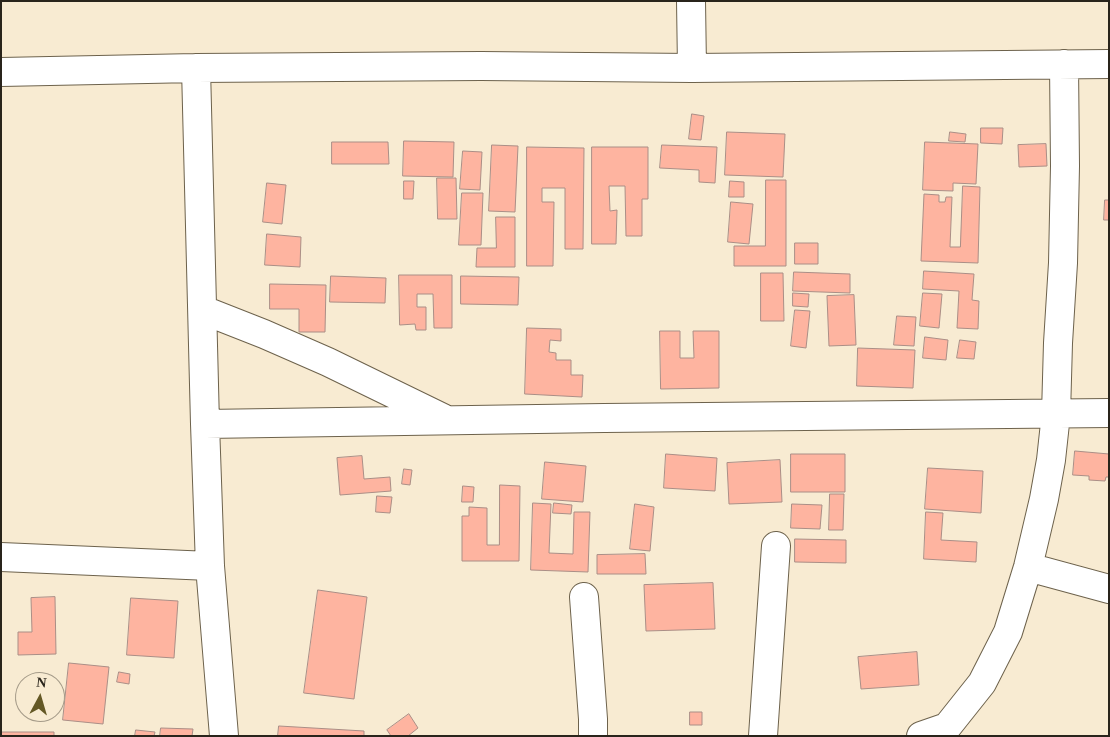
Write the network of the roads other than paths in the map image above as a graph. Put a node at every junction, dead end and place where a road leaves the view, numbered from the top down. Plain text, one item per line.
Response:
1 (691, 1) edge
2 (1064, 64) junction
3 (1109, 64) edge
4 (196, 68) junction
5 (692, 68) junction
6 (1, 72) edge
7 (203, 310) junction
8 (1056, 414) junction
9 (1109, 414) edge
10 (448, 420) junction
11 (205, 424) junction
12 (776, 546) dead end
13 (1, 557) edge
14 (210, 566) junction
15 (1028, 568) junction
16 (1109, 589) edge
17 (584, 597) dead end
18 (224, 736) edge
19 (593, 736) edge
20 (763, 736) edge
21 (921, 736) edge

1 - 5 street
2 - 3 street
2 - 5 street
2 - 8 street
4 - 5 street
4 - 6 street
4 - 7 street
7 - 10 street
7 - 11 street
8 - 9 street
8 - 10 street
8 - 15 street
10 - 11 street
11 - 14 street
12 - 20 street
13 - 14 street
14 - 18 street
15 - 16 street
15 - 21 street
17 - 19 street

